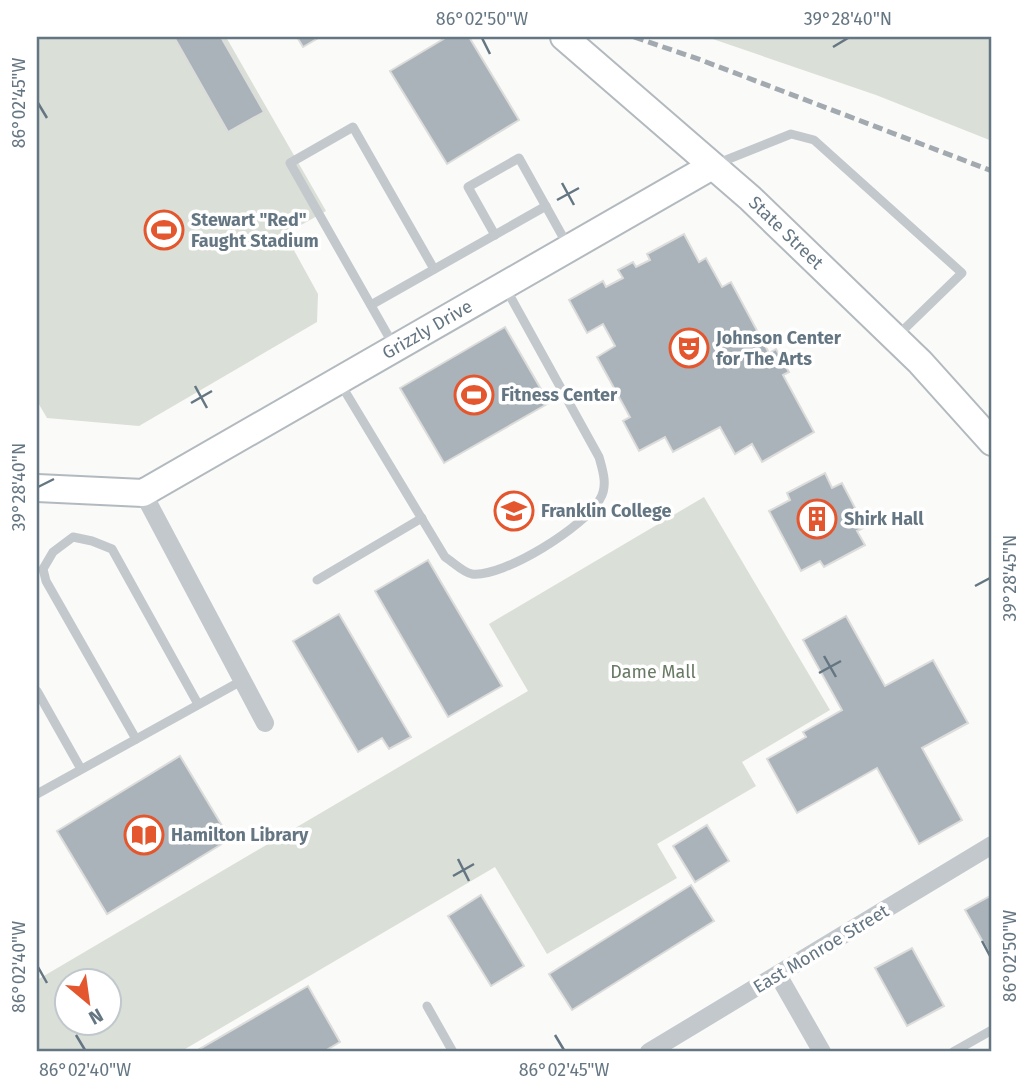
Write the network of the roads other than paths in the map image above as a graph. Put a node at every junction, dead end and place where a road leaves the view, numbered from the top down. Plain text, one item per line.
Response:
1 (564, 37) edge
2 (712, 166) junction
3 (546, 206) junction
4 (495, 235) junction
5 (569, 247) junction
6 (434, 269) junction
7 (504, 285) junction
8 (371, 305) junction
9 (895, 338) junction
10 (395, 348) junction
11 (339, 380) junction
12 (992, 442) edge
13 (37, 488) edge
14 (143, 493) junction
15 (422, 518) junction
16 (317, 580) dead end
17 (243, 680) junction
18 (37, 691) edge
19 (198, 704) junction
20 (265, 723) dead end
21 (136, 739) junction
22 (81, 769) junction
23 (37, 794) edge
24 (992, 845) edge
25 (778, 975) junction
26 (427, 1006) dead end
27 (992, 1030) edge
28 (453, 1052) edge
29 (649, 1052) edge
30 (822, 1052) edge
31 (953, 1052) edge

1 - 2 street, State Street
2 - 5 street, Grizzly Drive
2 - 9 street, State Street
2 - 9 lane
3 - 4 lane
3 - 4 lane
3 - 5 lane
4 - 6 lane
5 - 7 street, Grizzly Drive
6 - 8 lane
6 - 8 lane
7 - 10 street, Grizzly Drive
7 - 15 lane
8 - 10 lane
9 - 12 street, State Street
10 - 11 street, Grizzly Drive
11 - 14 street, Grizzly Drive
11 - 15 lane
13 - 14 street
14 - 17 street
15 - 16 lane
17 - 19 lane
17 - 20 street
18 - 22 lane
19 - 21 lane
19 - 21 lane
21 - 22 lane
22 - 23 lane
24 - 25 street, East Monroe Street
25 - 29 street, East Monroe Street
25 - 30 street
26 - 28 lane
27 - 31 lane

